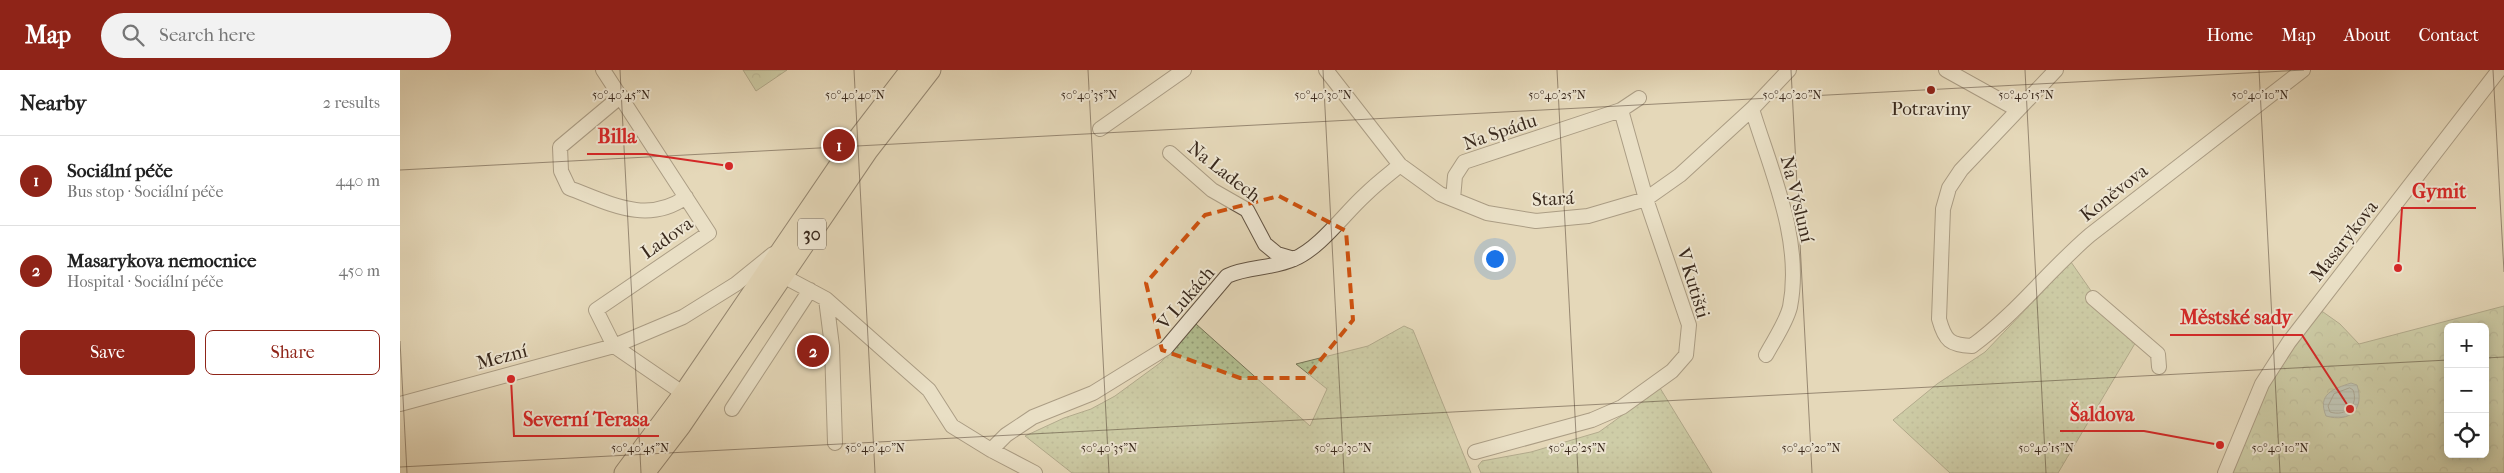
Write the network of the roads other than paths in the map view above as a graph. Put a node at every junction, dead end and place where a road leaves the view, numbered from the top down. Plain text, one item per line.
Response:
1 (603, 70) edge
2 (910, 70) edge
3 (931, 70) edge
4 (1184, 70) edge
5 (1326, 70) edge
6 (1789, 70) edge
7 (1946, 70) edge
8 (2056, 70) edge
9 (2303, 70) edge
10 (2499, 70) edge
11 (621, 96) junction
12 (1639, 98) dead end
13 (1752, 109) junction
14 (1621, 110) junction
15 (2018, 110) junction
16 (1100, 129) dead end
17 (1170, 153) dead end
18 (1400, 165) junction
19 (686, 197) junction
20 (1452, 199) junction
21 (1646, 199) junction
22 (786, 244) junction
23 (1294, 259) junction
24 (783, 276) junction
25 (810, 290) junction
26 (2093, 298) dead end
27 (826, 299) junction
28 (614, 346) junction
29 (1766, 354) dead end
30 (2159, 367) dead end
31 (690, 398) junction
32 (400, 404) edge
33 (732, 409) dead end
34 (835, 442) dead end
35 (991, 450) junction
36 (1475, 452) dead end
37 (624, 473) edge
38 (645, 473) edge
39 (1035, 473) edge
40 (2224, 473) edge

1 - 11 street, Ladova
2 - 22 main road, 30
3 - 24 main road, 30
4 - 16 street
5 - 18 street, Stará
6 - 13 street, Stará
7 - 15 street
8 - 15 street
9 - 15 street, Koněvova
10 - 40 street, Masarykova
11 - 19 street, Ladova
11 - 19 street
12 - 14 street, Na Spádu
13 - 21 street, Stará
13 - 29 street, Na Výsluní
14 - 20 street, Na Spádu
14 - 21 street, V Kutišti
17 - 23 street, Na Ladech
18 - 20 street, Stará
18 - 23 street, V Lukách
19 - 28 street, Ladova
20 - 21 street, Stará
21 - 36 street, V Kutišti
22 - 28 street, Mezní
22 - 31 main road, 30
23 - 35 street, V Lukách
24 - 25 street
24 - 31 main road, 30
25 - 27 street
25 - 33 street
26 - 30 street
27 - 34 street
27 - 35 street
28 - 31 street
28 - 32 street, Mezní
31 - 37 main road, 30
31 - 38 main road, 30
35 - 39 street

